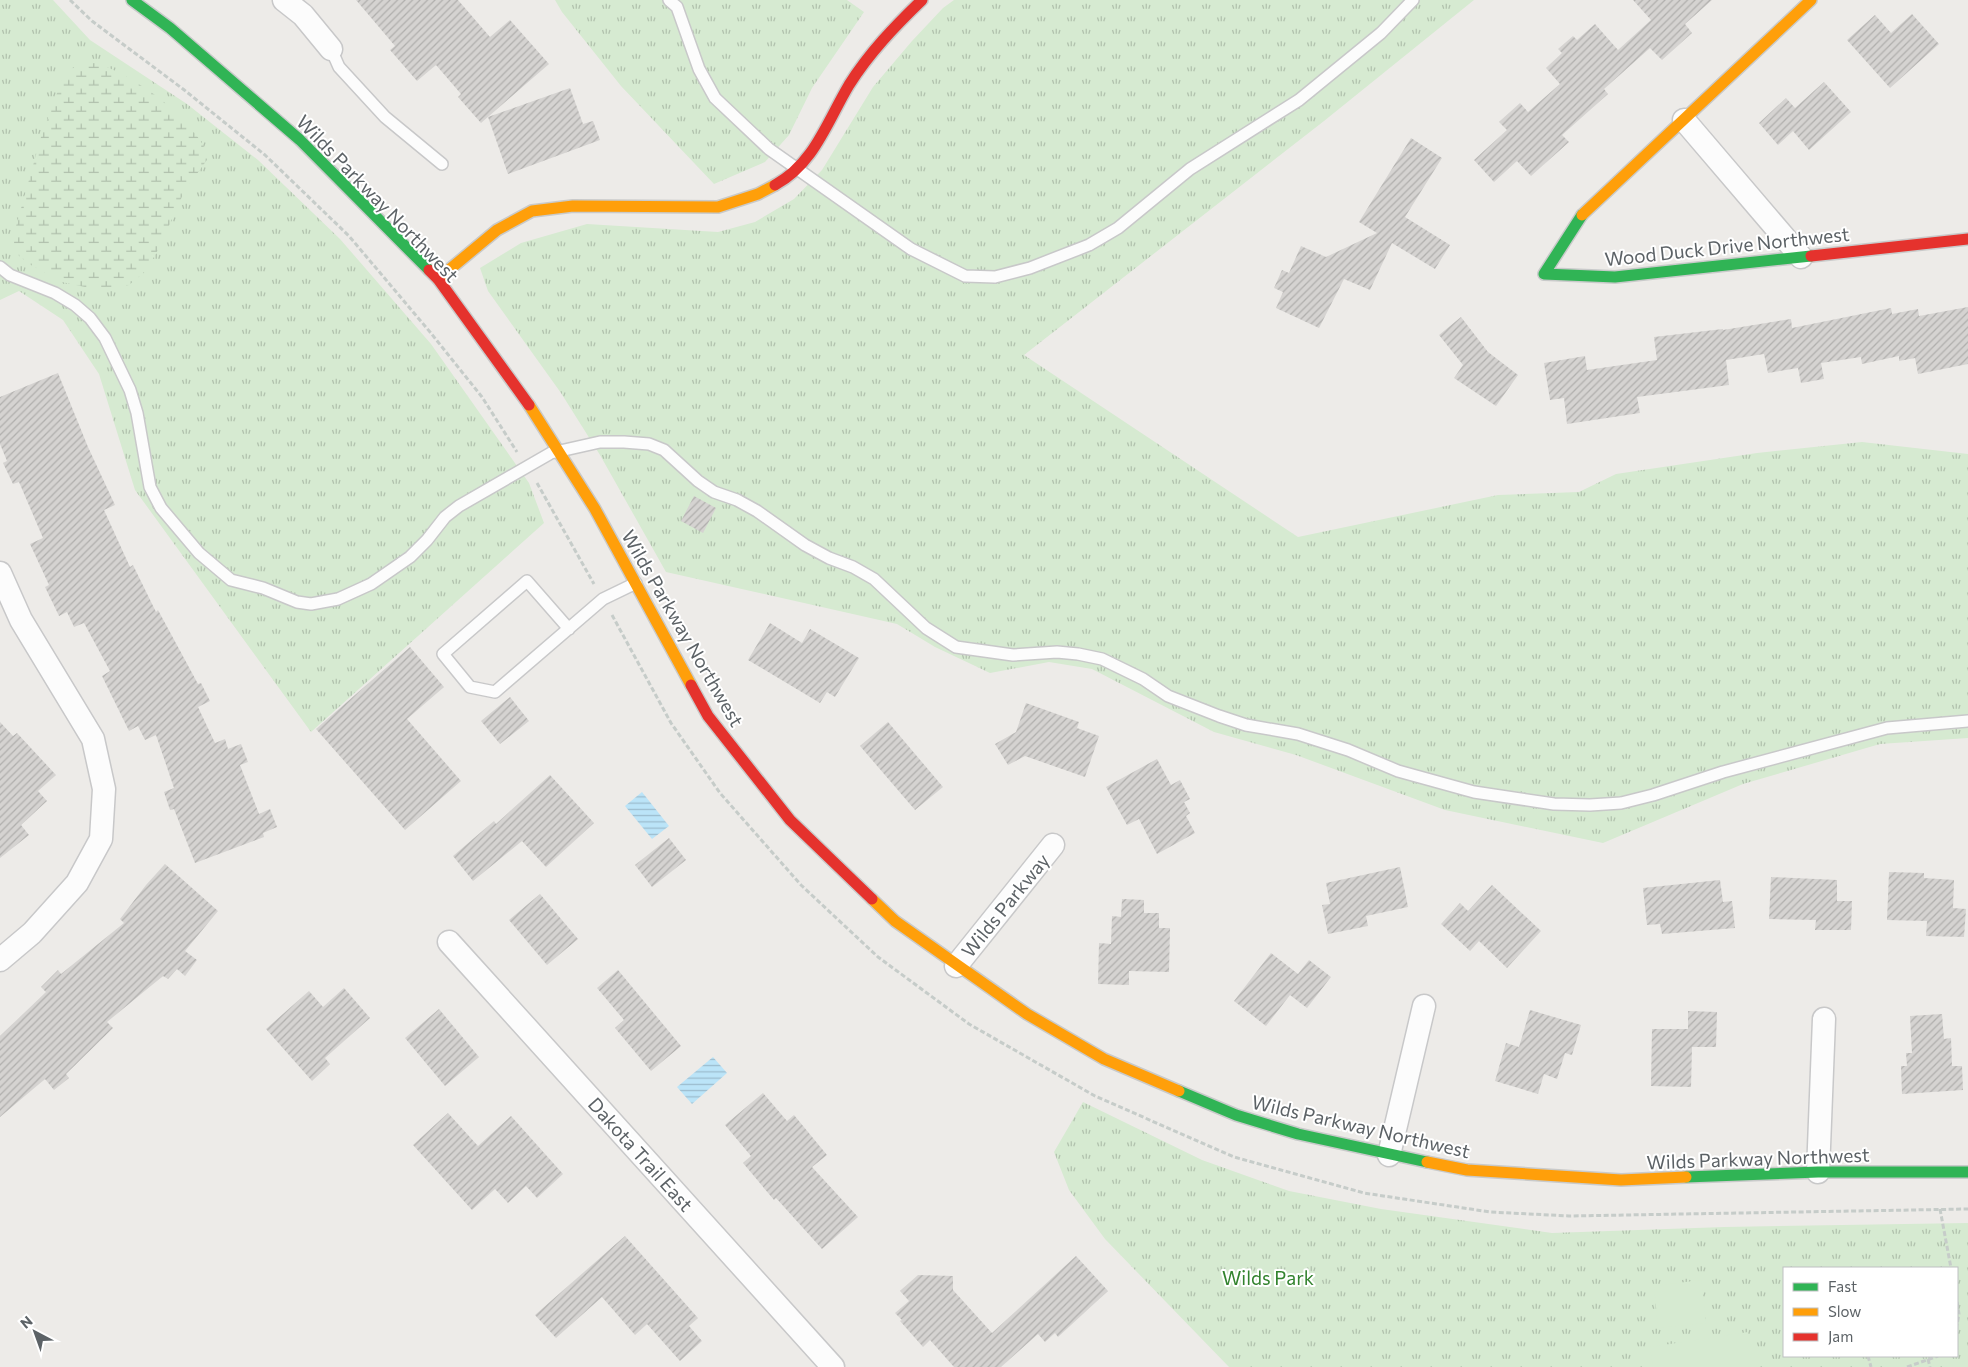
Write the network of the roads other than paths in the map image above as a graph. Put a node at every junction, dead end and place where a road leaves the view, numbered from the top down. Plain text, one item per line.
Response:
1 (132, 0) edge
2 (284, 0) edge
3 (669, 0) edge
4 (922, 0) edge
5 (1413, 0) edge
6 (1811, 0) edge
7 (331, 49) joint
8 (1684, 120) junction
9 (442, 164) dead end
10 (797, 168) junction
11 (1968, 239) edge
12 (1801, 257) junction
13 (0, 267) edge
14 (438, 279) junction
15 (558, 451) junction
16 (2, 582) edge
17 (636, 583) junction
18 (569, 629) junction
19 (1968, 720) edge
20 (1053, 845) dead end
21 (449, 942) dead end
22 (0, 960) edge
23 (956, 966) junction
24 (1424, 1006) dead end
25 (1824, 1019) dead end
26 (1389, 1155) junction
27 (1818, 1172) junction
28 (1968, 1172) edge
29 (833, 1367) edge

1 - 14 street, Wilds Parkway Northwest
2 - 7 street
3 - 10 lane
4 - 10 street
5 - 10 lane
6 - 8 street, Wood Duck Drive Northwest
7 - 9 lane
8 - 12 street
8 - 12 street, Wood Duck Drive Northwest
10 - 14 street
11 - 12 street, Wood Duck Drive Northwest
13 - 15 lane
14 - 15 street, Wilds Parkway Northwest
15 - 17 street, Wilds Parkway Northwest
15 - 19 lane
16 - 22 street
17 - 18 lane
17 - 23 street, Wilds Parkway Northwest
18 - 18 lane
20 - 23 street, Wilds Parkway
21 - 29 street, Dakota Trail East
23 - 26 street, Wilds Parkway Northwest
24 - 26 street
25 - 27 street
26 - 27 street, Wilds Parkway Northwest
27 - 28 street, Wilds Parkway Northwest

